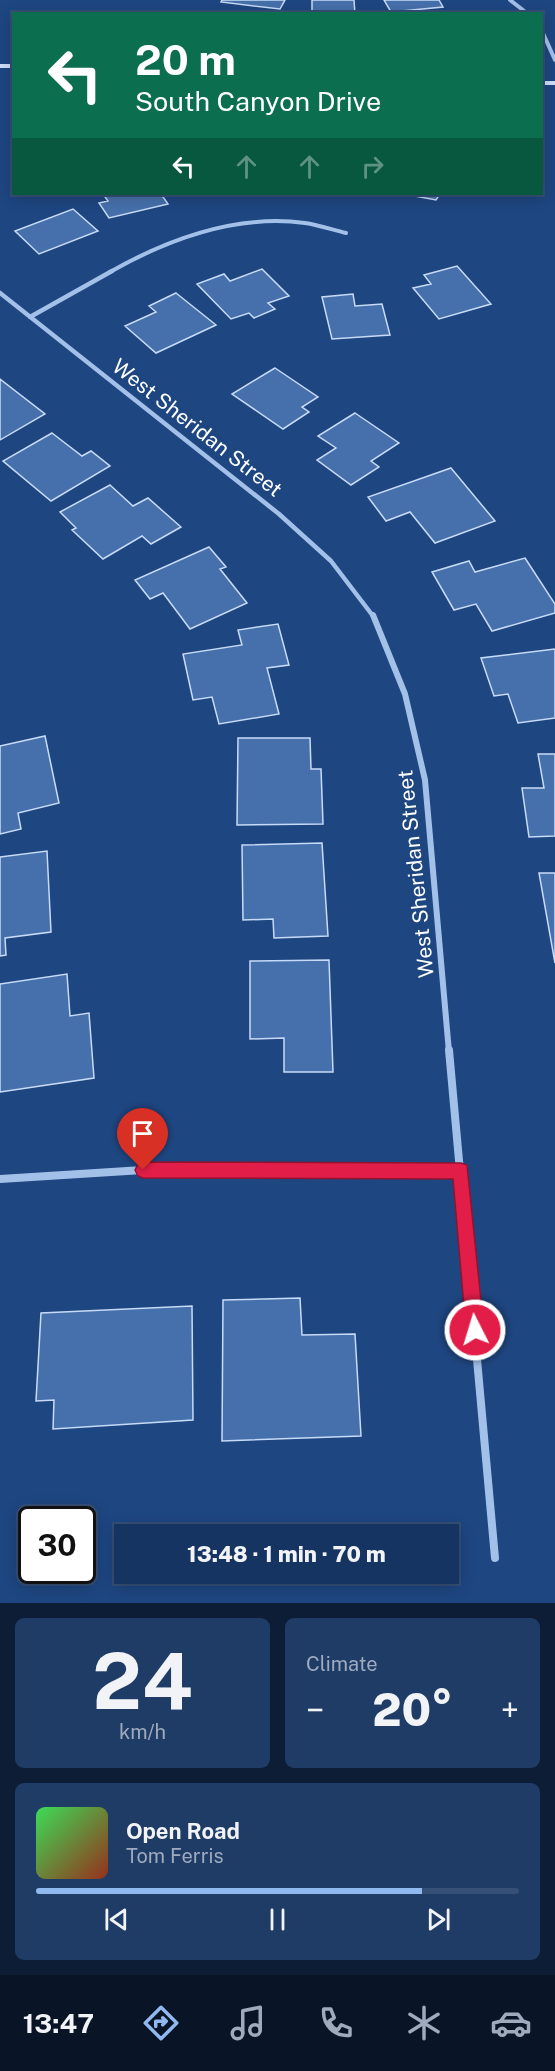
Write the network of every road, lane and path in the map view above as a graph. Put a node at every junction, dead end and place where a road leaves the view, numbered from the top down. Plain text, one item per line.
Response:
1 (510, 0) edge
2 (525, 12) edge
3 (543, 33) edge
4 (555, 60) edge
5 (346, 233) dead end
6 (0, 293) edge
7 (30, 317) junction
8 (461, 1171) junction
9 (0, 1179) edge
10 (495, 1558) dead end

1 - 2 street
3 - 4 street
5 - 7 street
6 - 7 street, West Sheridan Street
7 - 8 street, West Sheridan Street
8 - 9 street
8 - 10 street, West Sheridan Street

